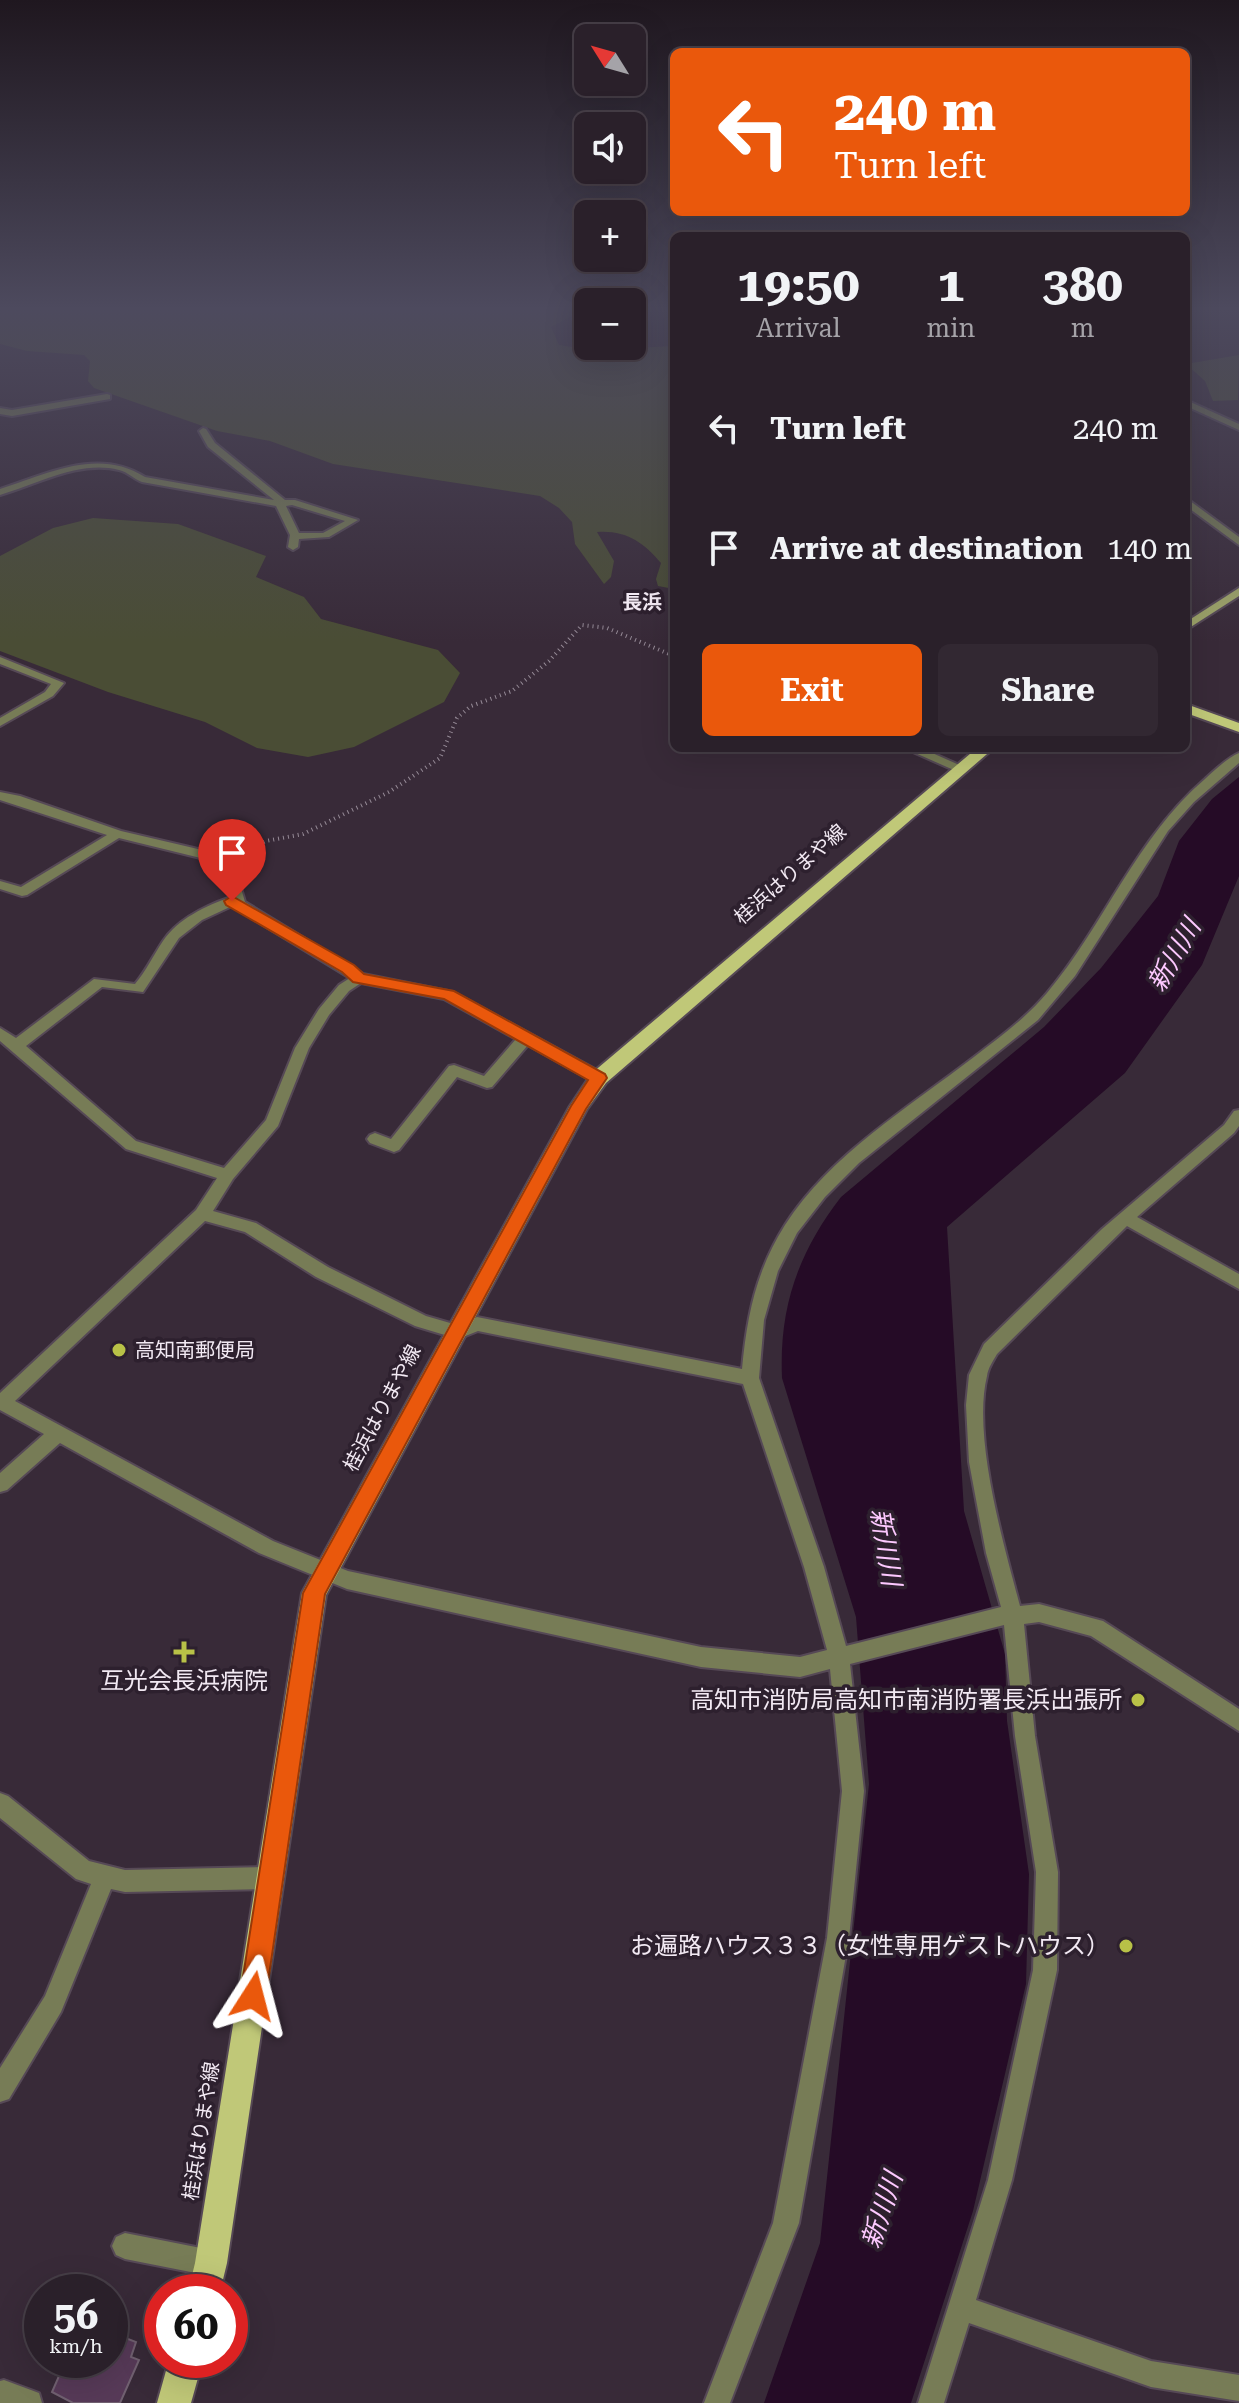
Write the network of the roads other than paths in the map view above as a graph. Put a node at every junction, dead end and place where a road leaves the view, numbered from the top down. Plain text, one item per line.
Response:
1 (1217, 417) edge
2 (1239, 427) edge
3 (203, 431) dead end
4 (0, 492) edge
5 (280, 504) junction
6 (1190, 504) edge
7 (1239, 542) edge
8 (1239, 591) edge
9 (1190, 624) edge
10 (0, 660) edge
11 (1190, 710) edge
12 (0, 723) edge
13 (1239, 728) edge
14 (920, 752) edge
15 (982, 752) edge
16 (1239, 757) edge
17 (960, 768) junction
18 (0, 796) edge
19 (117, 834) junction
20 (0, 885) edge
21 (239, 904) junction
22 (359, 978) junction
23 (0, 1033) edge
24 (529, 1038) junction
25 (16, 1046) junction
26 (599, 1078) junction
27 (1236, 1126) edge
28 (375, 1139) dead end
29 (227, 1175) junction
30 (202, 1214) junction
31 (1126, 1218) junction
32 (1239, 1282) edge
33 (458, 1332) junction
34 (750, 1378) junction
35 (1, 1402) edge
36 (59, 1432) junction
37 (0, 1484) edge
38 (325, 1572) junction
39 (1004, 1617) junction
40 (845, 1656) junction
41 (1239, 1721) edge
42 (0, 1804) edge
43 (104, 1878) junction
44 (271, 1878) junction
45 (0, 2090) edge
46 (125, 2246) dead end
47 (211, 2263) junction
48 (208, 2274) edge
49 (962, 2308) junction
50 (181, 2378) edge
51 (1239, 2388) edge
52 (4, 2393) dead end
53 (29, 2403) edge
54 (174, 2403) edge
55 (717, 2403) edge
56 (931, 2403) edge

1 - 2 street
3 - 5 street
4 - 5 street
5 - 5 street
6 - 7 street
8 - 9 main road
10 - 12 street
11 - 13 main road
14 - 17 street
15 - 17 main road, 桂浜はりまや線
16 - 34 street
17 - 26 main road, 桂浜はりまや線
18 - 19 street
19 - 20 street
19 - 21 street
21 - 22 street
21 - 25 street
22 - 24 street
22 - 29 street
23 - 25 street
24 - 26 street
24 - 28 street
25 - 29 street
26 - 33 main road, 桂浜はりまや線
27 - 31 street
29 - 30 street
30 - 33 street
30 - 35 street
31 - 32 street
31 - 39 street
33 - 34 street
33 - 38 main road, 桂浜はりまや線
34 - 40 street
35 - 36 street
36 - 37 street
36 - 38 street
38 - 40 street
38 - 44 main road, 桂浜はりまや線
39 - 40 street
39 - 41 street
39 - 49 street
40 - 55 street
42 - 43 street
43 - 44 street
43 - 45 street
44 - 47 main road, 桂浜はりまや線
46 - 47 street
47 - 48 main road, 桂浜はりまや線
49 - 51 street
49 - 56 street
50 - 54 main road
52 - 53 street

